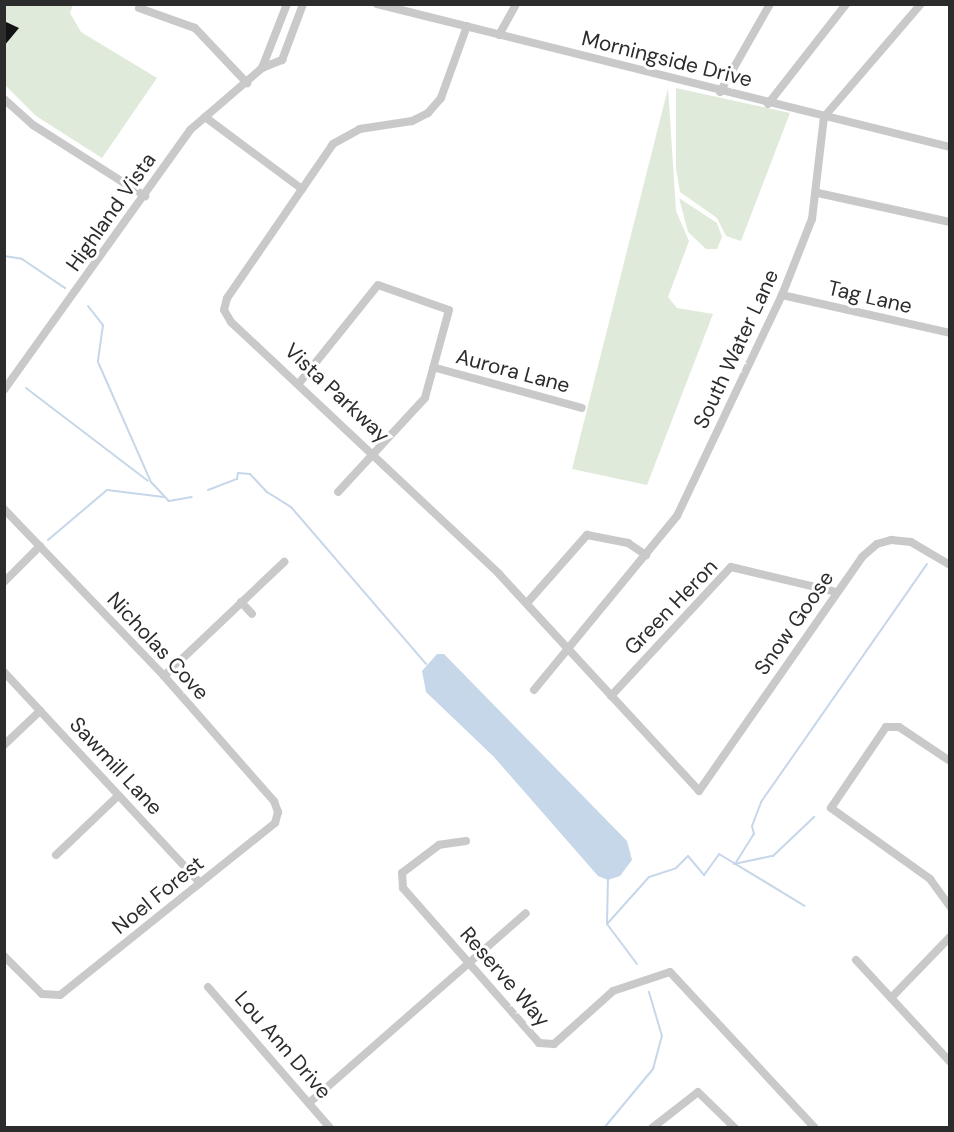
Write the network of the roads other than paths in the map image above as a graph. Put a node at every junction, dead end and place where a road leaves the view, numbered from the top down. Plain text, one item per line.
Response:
1 (287, 4) edge
2 (303, 4) edge
3 (377, 4) edge
4 (516, 4) edge
5 (770, 4) edge
6 (846, 4) edge
7 (921, 4) edge
8 (139, 8) dead end
9 (466, 26) junction
10 (499, 35) junction
11 (262, 68) junction
12 (247, 83) junction
13 (720, 92) junction
14 (4, 99) edge
15 (768, 104) junction
16 (205, 117) junction
17 (824, 117) junction
18 (950, 147) edge
19 (302, 189) junction
20 (818, 193) junction
21 (145, 196) junction
22 (950, 222) edge
23 (782, 295) junction
24 (950, 333) edge
25 (436, 368) junction
26 (300, 382) junction
27 (4, 390) edge
28 (582, 408) dead end
29 (376, 454) junction
30 (338, 492) dead end
31 (4, 509) edge
32 (40, 546) junction
33 (646, 555) junction
34 (284, 562) dead end
35 (950, 565) edge
36 (4, 582) edge
37 (837, 592) junction
38 (241, 602) junction
39 (527, 603) junction
40 (252, 614) dead end
41 (566, 651) junction
42 (4, 672) edge
43 (164, 676) junction
44 (534, 690) dead end
45 (611, 696) junction
46 (40, 711) junction
47 (4, 745) edge
48 (950, 761) edge
49 (699, 792) joint
50 (118, 796) junction
51 (278, 812) joint
52 (466, 841) dead end
53 (56, 855) dead end
54 (201, 883) junction
55 (950, 907) edge
56 (526, 913) dead end
57 (950, 938) edge
58 (4, 956) edge
59 (856, 960) dead end
60 (470, 965) junction
61 (208, 987) dead end
62 (891, 998) junction
63 (950, 1062) edge
64 (309, 1103) junction
65 (330, 1128) edge
66 (652, 1128) edge
67 (735, 1128) edge
68 (815, 1128) edge

1 - 11 street, Highland Vista
2 - 11 street, Highland Vista
3 - 9 street, Morningside Drive
4 - 10 street
5 - 13 street
6 - 15 street
7 - 17 street
8 - 12 street
9 - 10 street, Morningside Drive
9 - 19 street, Vista Parkway
10 - 13 street, Morningside Drive
11 - 12 street, Highland Vista
12 - 16 street, Highland Vista
13 - 15 street, Morningside Drive
14 - 21 street
15 - 17 street, Morningside Drive
16 - 19 street
16 - 21 street, Highland Vista
17 - 18 street, Morningside Drive
17 - 20 street, South Water Lane
19 - 26 street, Vista Parkway
20 - 22 street
20 - 23 street, South Water Lane
21 - 27 street, Highland Vista
23 - 24 street, Tag Lane
23 - 33 street, South Water Lane
25 - 26 street
25 - 28 street, Aurora Lane
25 - 29 street
26 - 29 street, Vista Parkway
29 - 30 street
29 - 39 street, Vista Parkway
31 - 32 street, Nicholas Cove
32 - 36 street
32 - 43 street, Nicholas Cove
33 - 39 street
33 - 41 street, South Water Lane
34 - 38 street
35 - 37 street, Snow Goose
37 - 45 street, Green Heron
37 - 49 street, Snow Goose
38 - 40 street
38 - 43 street
39 - 41 street, Vista Parkway
41 - 44 street, South Water Lane
41 - 45 street, Vista Parkway
42 - 46 street, Sawmill Lane
43 - 51 street, Nicholas Cove
45 - 49 street, Vista Parkway
46 - 47 street
46 - 50 street, Sawmill Lane
48 - 55 street
50 - 53 street
50 - 54 street, Sawmill Lane
51 - 54 street, Noel Forest
52 - 60 street, Reserve Way
54 - 58 street, Noel Forest
56 - 60 street
57 - 62 street
59 - 62 street
60 - 64 street
60 - 68 street, Reserve Way
61 - 64 street, Lou Ann Drive
62 - 63 street
64 - 65 street, Lou Ann Drive
66 - 67 street

